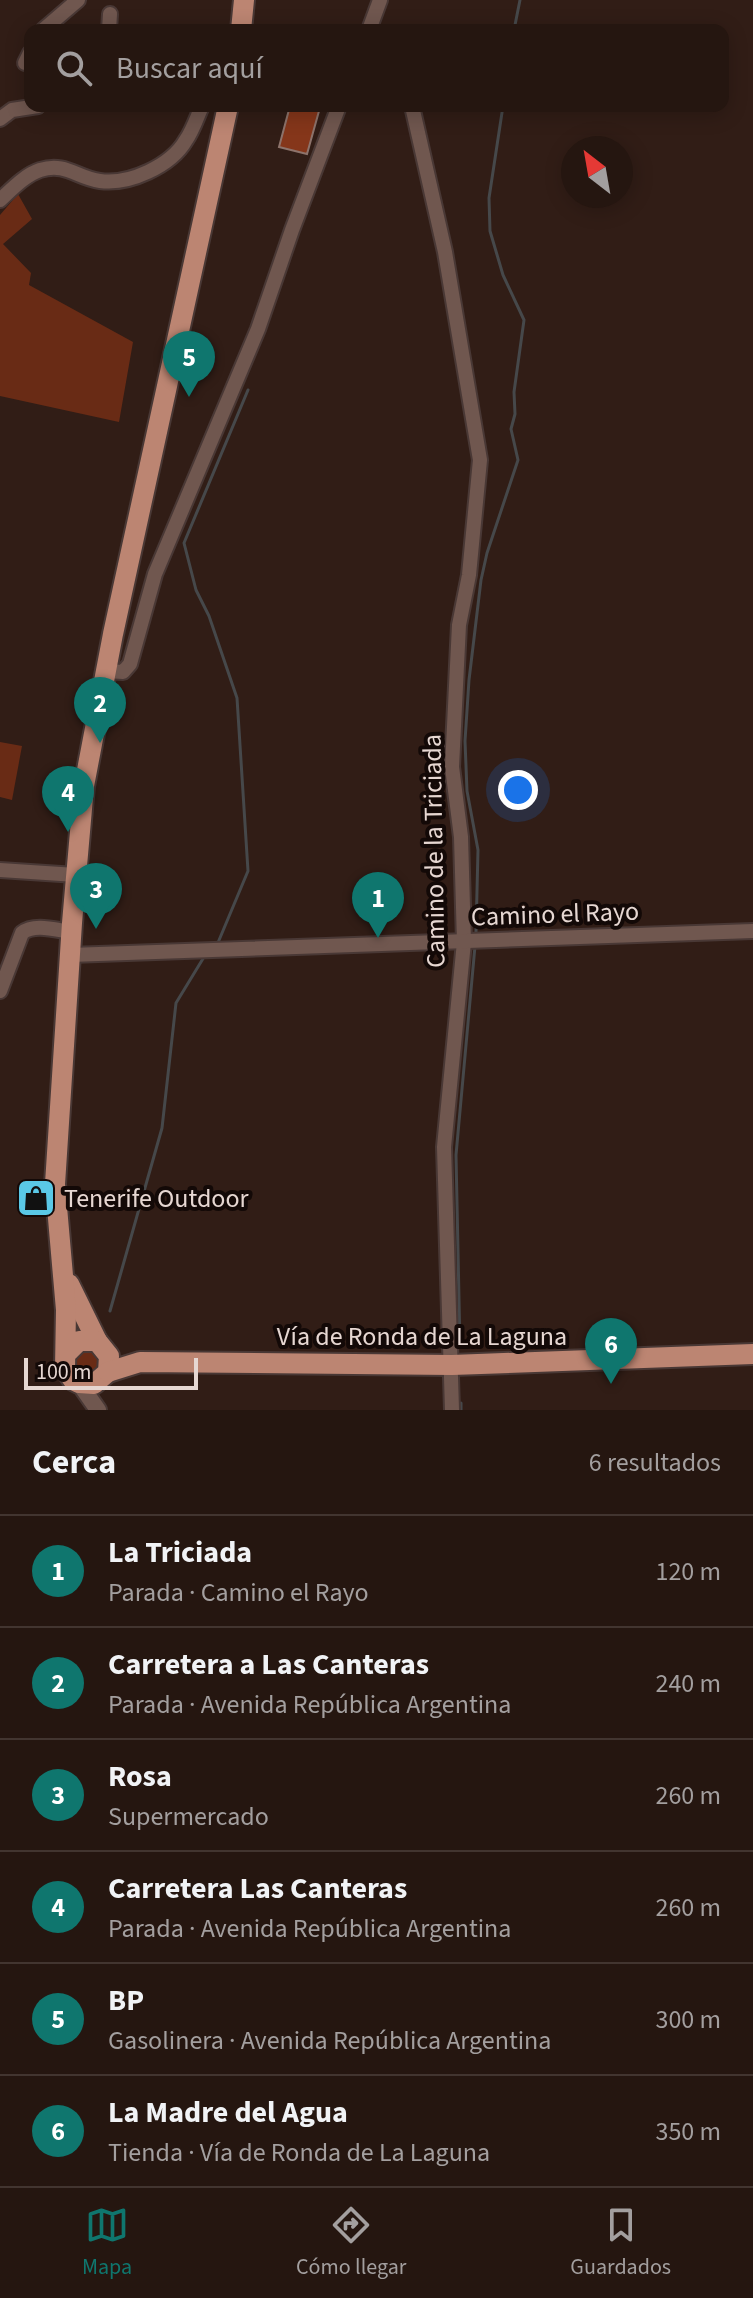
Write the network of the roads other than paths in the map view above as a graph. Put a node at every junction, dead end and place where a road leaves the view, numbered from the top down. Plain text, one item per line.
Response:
1 (78, 0) edge
2 (244, 0) edge
3 (380, 0) edge
4 (110, 14) dead end
5 (50, 24) edge
6 (109, 24) edge
7 (242, 24) edge
8 (374, 24) edge
9 (24, 108) edge
10 (199, 112) edge
11 (227, 112) edge
12 (337, 112) edge
13 (413, 112) edge
14 (0, 119) edge
15 (0, 200) edge
16 (106, 671) junction
17 (0, 870) edge
18 (76, 875) junction
19 (753, 931) edge
20 (71, 932) junction
21 (464, 942) junction
22 (70, 955) junction
23 (0, 991) edge
24 (64, 1271) junction
25 (102, 1345) junction
26 (66, 1354) junction
27 (753, 1354) edge
28 (140, 1362) junction
29 (452, 1365) junction
30 (104, 1376) junction
31 (79, 1383) junction
32 (98, 1410) edge
33 (104, 1410) edge
34 (452, 1410) edge

1 - 5 street
2 - 7 main road
3 - 8 street
4 - 6 street
9 - 14 street
10 - 15 street
11 - 16 main road
12 - 16 street
13 - 21 street, Camino de la Triciada
16 - 18 main road
17 - 18 street
18 - 20 main road
19 - 21 street, Camino el Rayo
20 - 22 main road
20 - 23 street
21 - 22 street, Camino el Rayo
21 - 29 street, Camino de la Triciada
22 - 24 main road
24 - 25 main road
24 - 26 main road
25 - 26 main road
25 - 28 main road, Vía de Ronda de La Laguna
25 - 30 main road
26 - 31 main road
27 - 29 main road, Vía de Ronda de La Laguna
28 - 29 main road, Vía de Ronda de La Laguna
28 - 30 main road, Vía de Ronda de La Laguna
29 - 34 street, Camino de la Triciada
30 - 31 main road
30 - 33 street
31 - 32 street

